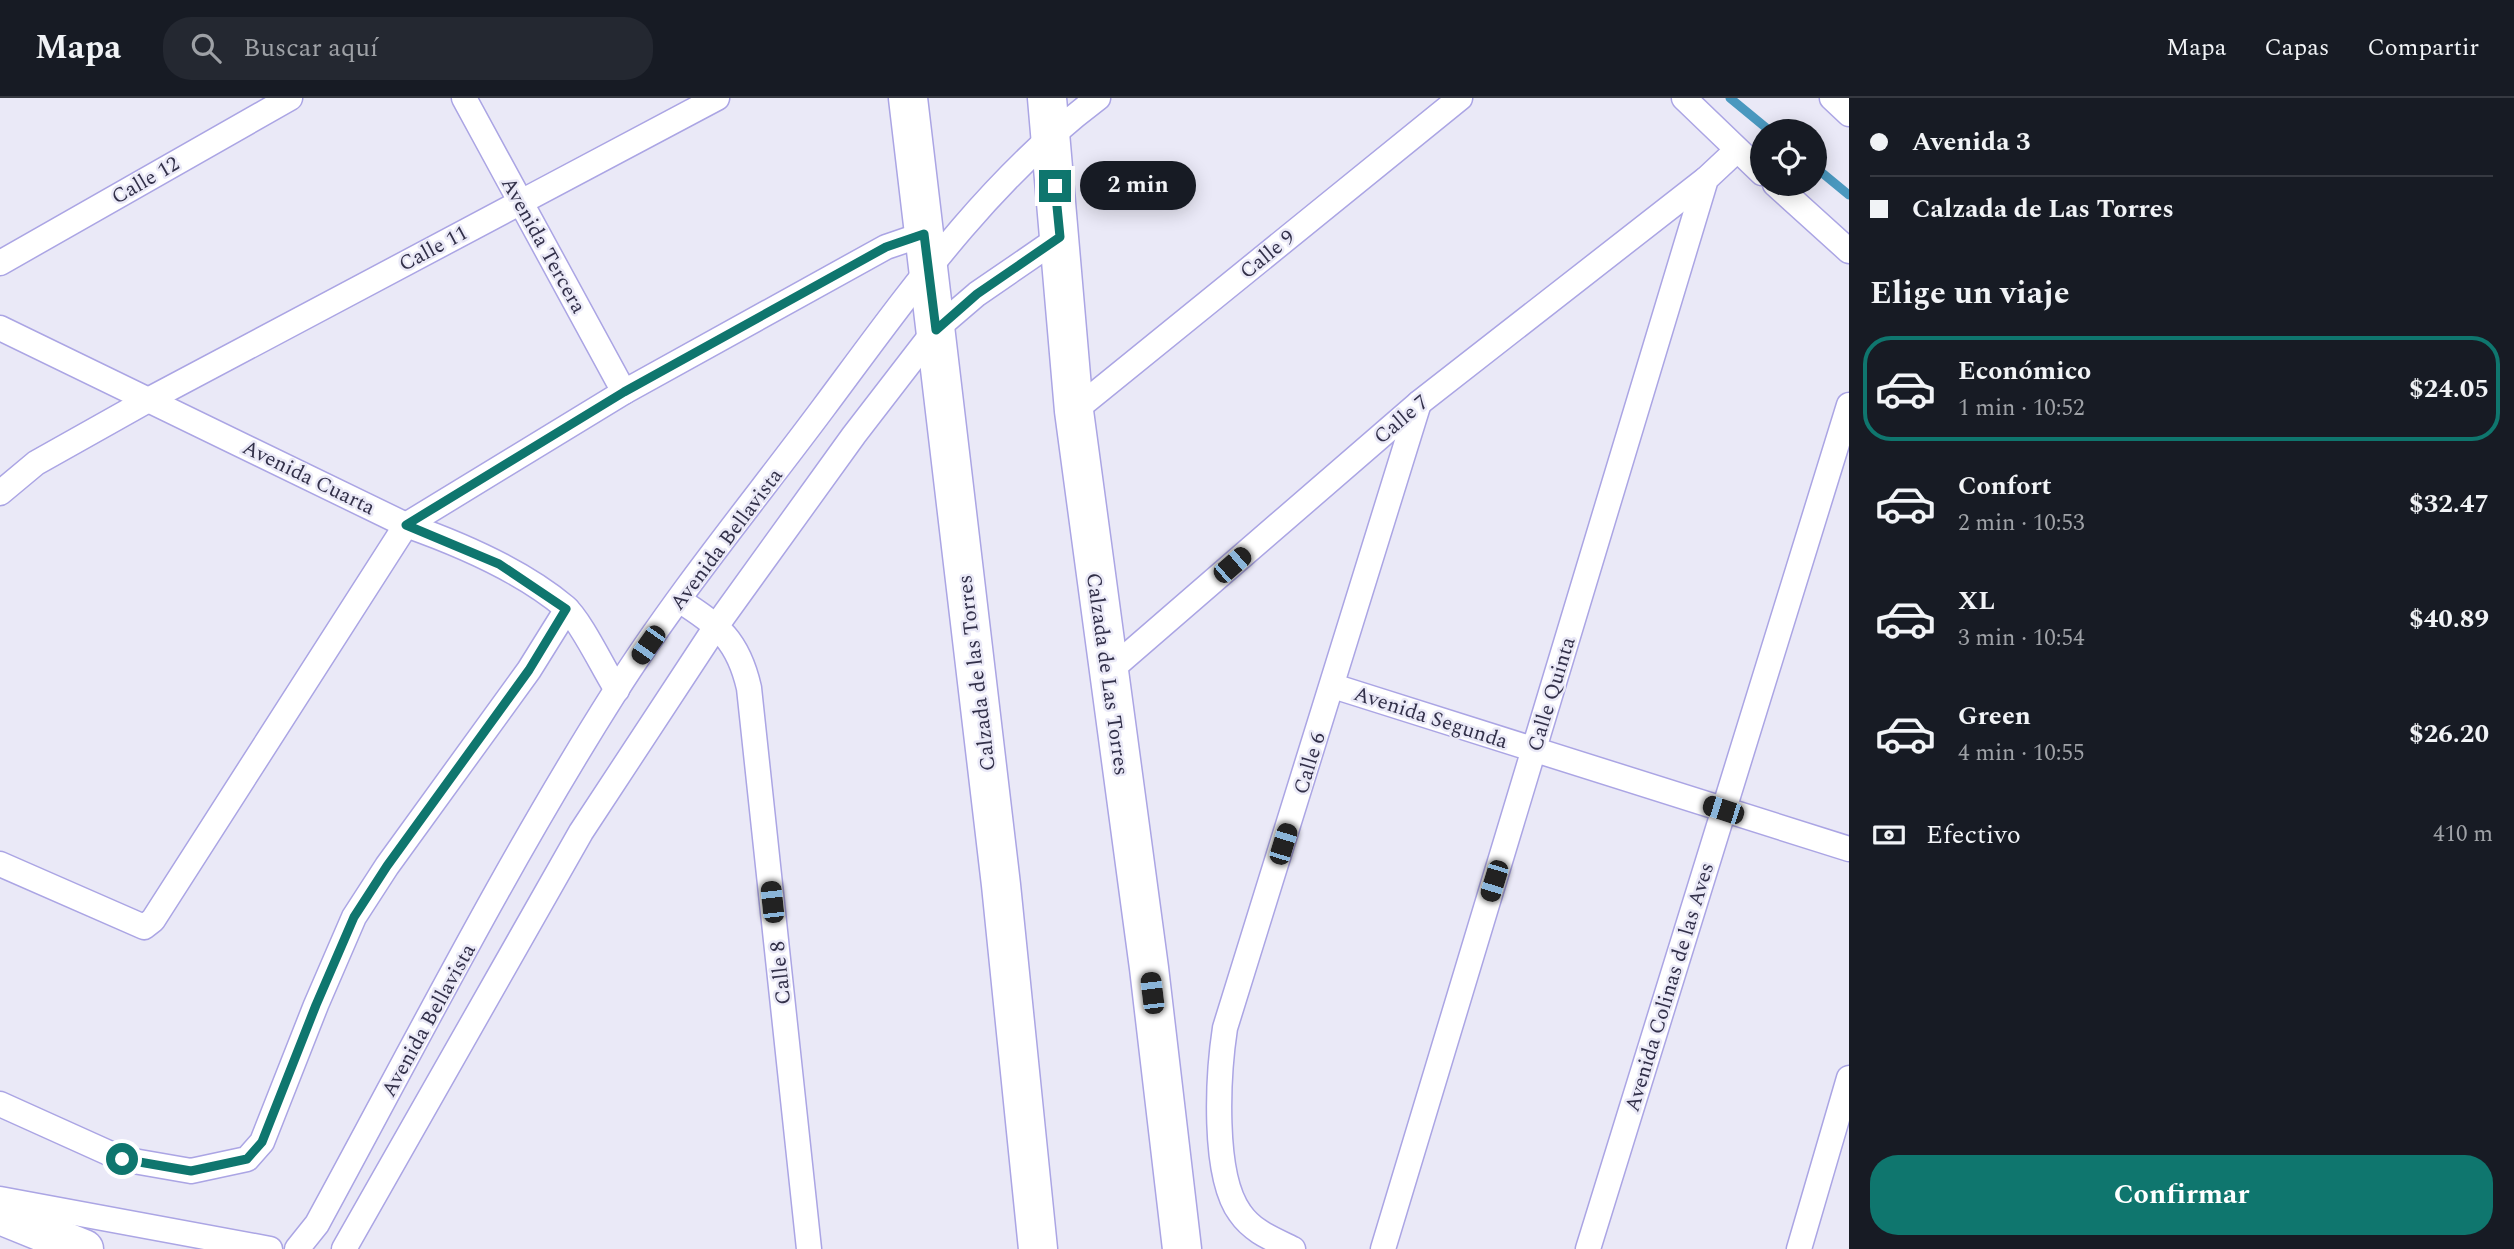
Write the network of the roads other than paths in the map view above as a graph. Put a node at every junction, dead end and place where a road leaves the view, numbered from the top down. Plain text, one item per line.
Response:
1 (290, 98) edge
2 (464, 98) edge
3 (717, 98) edge
4 (908, 98) edge
5 (1098, 98) edge
6 (1460, 98) edge
7 (1684, 98) edge
8 (1832, 98) edge
9 (1849, 114) edge
10 (1048, 116) edge
11 (1737, 150) junction
12 (1750, 162) edge
13 (1706, 179) junction
14 (1788, 196) edge
15 (520, 201) junction
16 (1060, 237) junction
17 (926, 251) junction
18 (1849, 251) edge
19 (0, 263) edge
20 (0, 327) edge
21 (936, 330) junction
22 (624, 392) junction
23 (150, 399) junction
24 (1419, 403) junction
25 (1849, 405) edge
26 (1074, 411) junction
27 (0, 493) edge
28 (406, 525) junction
29 (680, 600) junction
30 (566, 609) junction
31 (717, 625) junction
32 (1107, 673) junction
33 (1333, 686) junction
34 (617, 690) junction
35 (1534, 750) junction
36 (1723, 810) junction
37 (1849, 849) edge
38 (0, 864) edge
39 (1849, 1078) edge
40 (0, 1104) edge
41 (0, 1199) edge
42 (0, 1215) edge
43 (84, 1249) edge
44 (270, 1249) edge
45 (297, 1249) edge
46 (344, 1249) edge
47 (810, 1249) edge
48 (1038, 1249) edge
49 (1182, 1249) edge
50 (1293, 1249) edge
51 (1383, 1249) edge
52 (1588, 1249) edge
53 (1799, 1249) edge

1 - 19 street, Calle 12
2 - 15 street, Avenida Tercera
3 - 15 street, Calle 11
4 - 17 main road, Calzada de las Torres
5 - 10 street, Avenida Bellavista
6 - 26 street, Calle 9
7 - 11 street
8 - 9 street
10 - 16 main road, Calzada de Las Torres
10 - 17 street, Avenida Bellavista
11 - 12 street
11 - 13 street
13 - 24 street, Calle 7
13 - 35 street, Calle Quinta
14 - 18 street
15 - 22 street, Avenida Tercera
15 - 23 street, Calle 11
16 - 21 street, Avenida Bellavista
16 - 26 main road, Calzada de Las Torres
17 - 21 main road, Calzada de las Torres
17 - 22 street
17 - 29 street, Avenida Bellavista
20 - 23 street, Avenida Cuarta
21 - 31 street, Avenida Bellavista
21 - 48 main road, Calzada de las Torres
22 - 28 street
23 - 27 street, Calle 11
23 - 28 street, Avenida Cuarta
24 - 32 street, Calle 7
24 - 33 street, Calle 6
25 - 36 street, Avenida Colinas de las Aves
26 - 32 main road, Calzada de Las Torres
28 - 30 street, Avenida Cuarta
28 - 38 street
29 - 31 street, Calle 8
29 - 34 street, Avenida Bellavista
30 - 34 street, Avenida Cuarta
30 - 40 street
31 - 46 street, Avenida Bellavista
31 - 47 street, Calle 8
32 - 49 main road, Calzada de Las Torres
33 - 35 street, Avenida Segunda
33 - 50 street, Calle 6
34 - 45 street, Avenida Bellavista
35 - 36 street, Avenida Segunda
35 - 51 street, Calle Quinta
36 - 37 street, Avenida Segunda
36 - 52 street, Avenida Colinas de las Aves
39 - 53 street
41 - 44 street
42 - 43 main road

